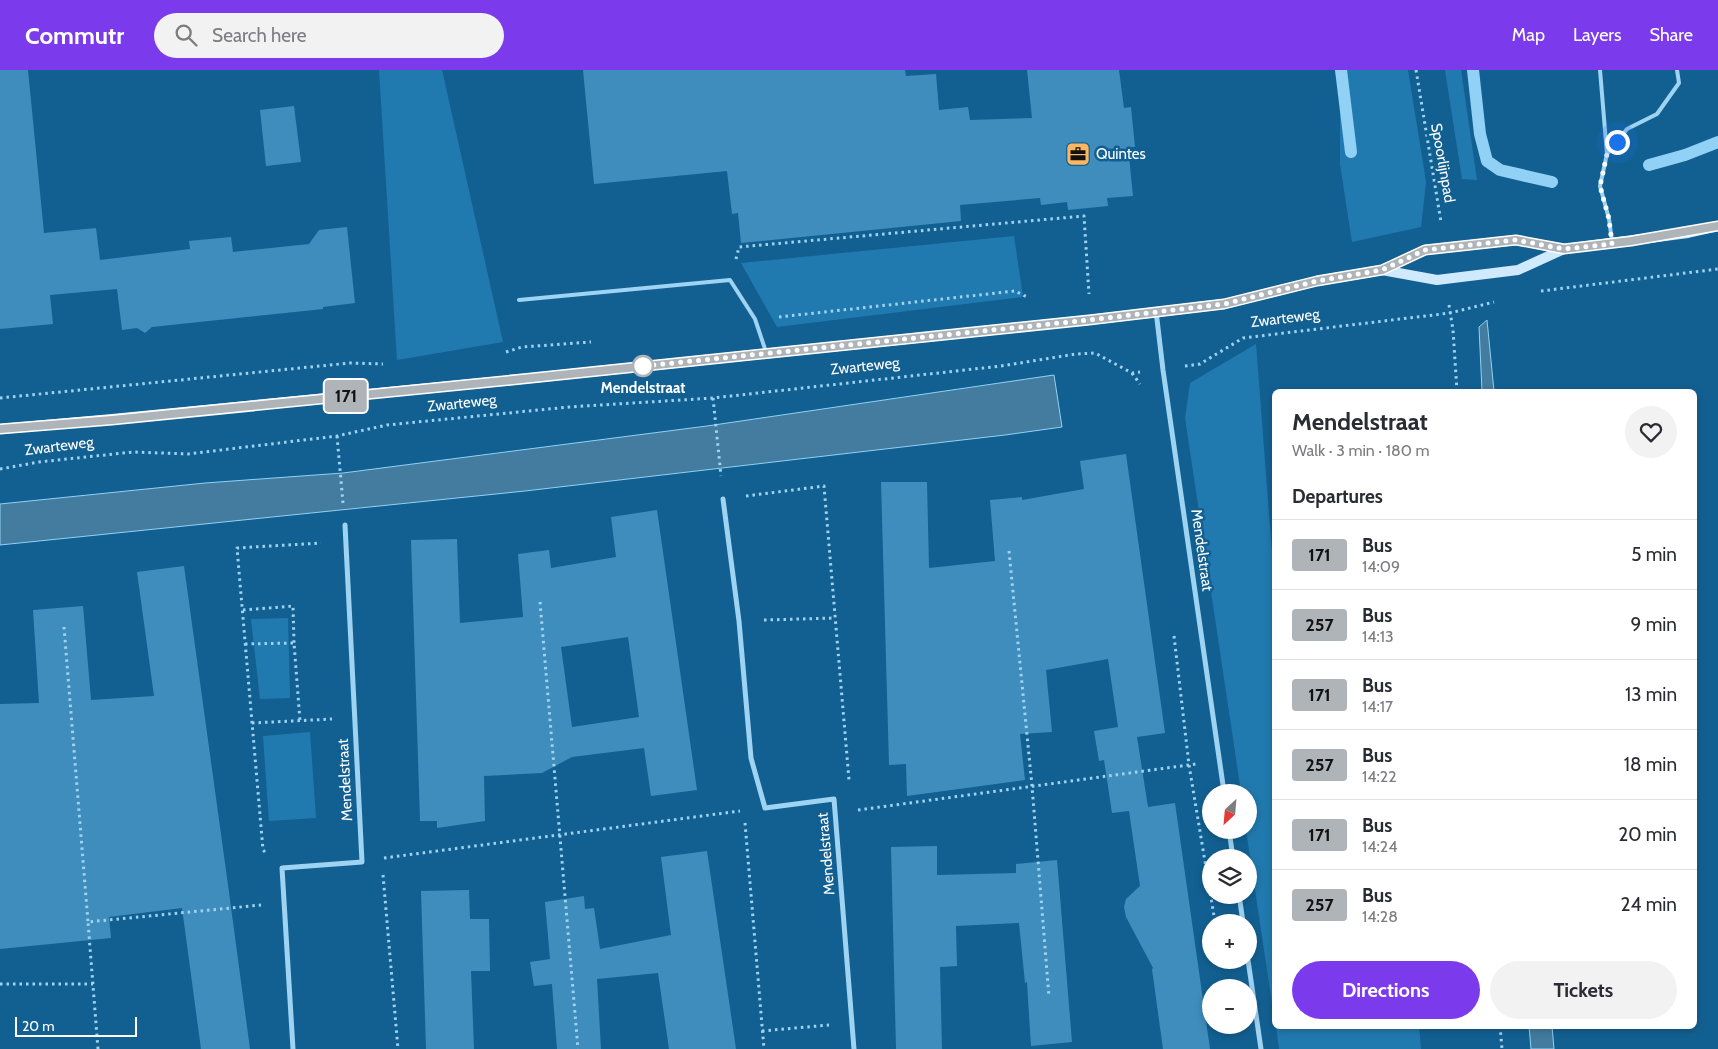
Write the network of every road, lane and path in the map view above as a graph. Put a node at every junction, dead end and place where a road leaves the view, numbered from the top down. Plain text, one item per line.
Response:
1 (1416, 70) edge
2 (1600, 70) edge
3 (1677, 70) edge
4 (1607, 154) junction
5 (1718, 226) edge
6 (1612, 244) junction
7 (1443, 248) junction
8 (1564, 249) junction
9 (1718, 269) edge
10 (1382, 270) junction
11 (730, 280) junction
12 (1536, 292) dead end
13 (1089, 293) junction
14 (1079, 294) dead end
15 (1030, 298) dead end
16 (519, 300) dead end
17 (1498, 301) dead end
18 (1156, 311) junction
19 (1450, 313) junction
20 (755, 319) junction
21 (1089, 320) junction
22 (596, 342) dead end
23 (505, 352) dead end
24 (766, 352) junction
25 (389, 364) dead end
26 (1163, 370) junction
27 (1457, 389) edge
28 (0, 398) edge
29 (713, 398) junction
30 (0, 429) edge
31 (337, 436) junction
32 (0, 469) edge
33 (721, 484) dead end
34 (723, 499) joint
35 (345, 526) joint
36 (345, 541) junction
37 (1009, 551) dead end
38 (540, 602) dead end
39 (242, 610) junction
40 (835, 618) junction
41 (739, 621) junction
42 (64, 627) dead end
43 (294, 643) junction
44 (246, 644) junction
45 (354, 718) junction
46 (300, 721) junction
47 (252, 723) junction
48 (1219, 761) junction
49 (850, 782) dead end
50 (1223, 784) edge
51 (1032, 786) junction
52 (765, 808) junction
53 (744, 811) junction
54 (835, 813) junction
55 (560, 835) junction
56 (382, 859) junction
57 (362, 862) junction
58 (282, 868) junction
59 (284, 903) junction
60 (88, 922) junction
61 (1249, 969) edge
62 (0, 984) edge
63 (93, 984) junction
64 (1049, 997) dead end
65 (852, 1022) junction
66 (1500, 1029) edge
67 (762, 1031) junction
68 (98, 1049) edge
69 (293, 1049) edge
70 (398, 1049) edge
71 (578, 1049) edge
72 (764, 1049) edge
73 (854, 1049) edge
74 (1261, 1049) edge
75 (1502, 1049) edge

1 - 7 path, Spoorlijnpad
2 - 4 lane
3 - 4 lane
4 - 6 lane
5 - 6 street, Zwarteweg
6 - 8 street, Zwarteweg
7 - 8 street, Zwarteweg
7 - 10 street, Zwarteweg
8 - 10 street, Zwarteweg
9 - 12 path
10 - 18 street, Zwarteweg
11 - 13 path
11 - 16 lane
11 - 20 lane
13 - 14 path
13 - 21 path
15 - 20 path
17 - 19 path, Zwarteweg
18 - 21 street, Zwarteweg
18 - 26 street, Mendelstraat
19 - 26 path, Zwarteweg
19 - 27 path
20 - 24 lane
21 - 24 street, Zwarteweg
22 - 23 path
24 - 30 street, Zwarteweg
25 - 28 path
26 - 29 path, Zwarteweg
26 - 48 street, Mendelstraat
29 - 31 path, Zwarteweg
29 - 33 path
31 - 32 path, Zwarteweg
31 - 35 path
34 - 40 path
34 - 41 street
35 - 36 street, Mendelstraat
36 - 39 path
36 - 45 street, Mendelstraat
37 - 51 path
38 - 55 path
39 - 43 path
39 - 44 path
40 - 41 path
40 - 49 path
41 - 52 street
42 - 60 path
43 - 44 path
43 - 46 path
44 - 47 path
45 - 46 path
45 - 57 street, Mendelstraat
46 - 47 path
47 - 58 path
48 - 50 street, Mendelstraat
48 - 51 path
51 - 54 path
51 - 64 path
52 - 53 path
52 - 54 street, Mendelstraat
53 - 55 path
53 - 67 path
54 - 65 street, Mendelstraat
55 - 56 path
55 - 71 path
56 - 57 path
56 - 70 path
57 - 58 street
58 - 59 street
59 - 60 path
59 - 69 street
60 - 63 path
61 - 74 street
62 - 63 path
63 - 68 path
65 - 67 path
65 - 73 street, Mendelstraat
66 - 75 path
67 - 72 path

